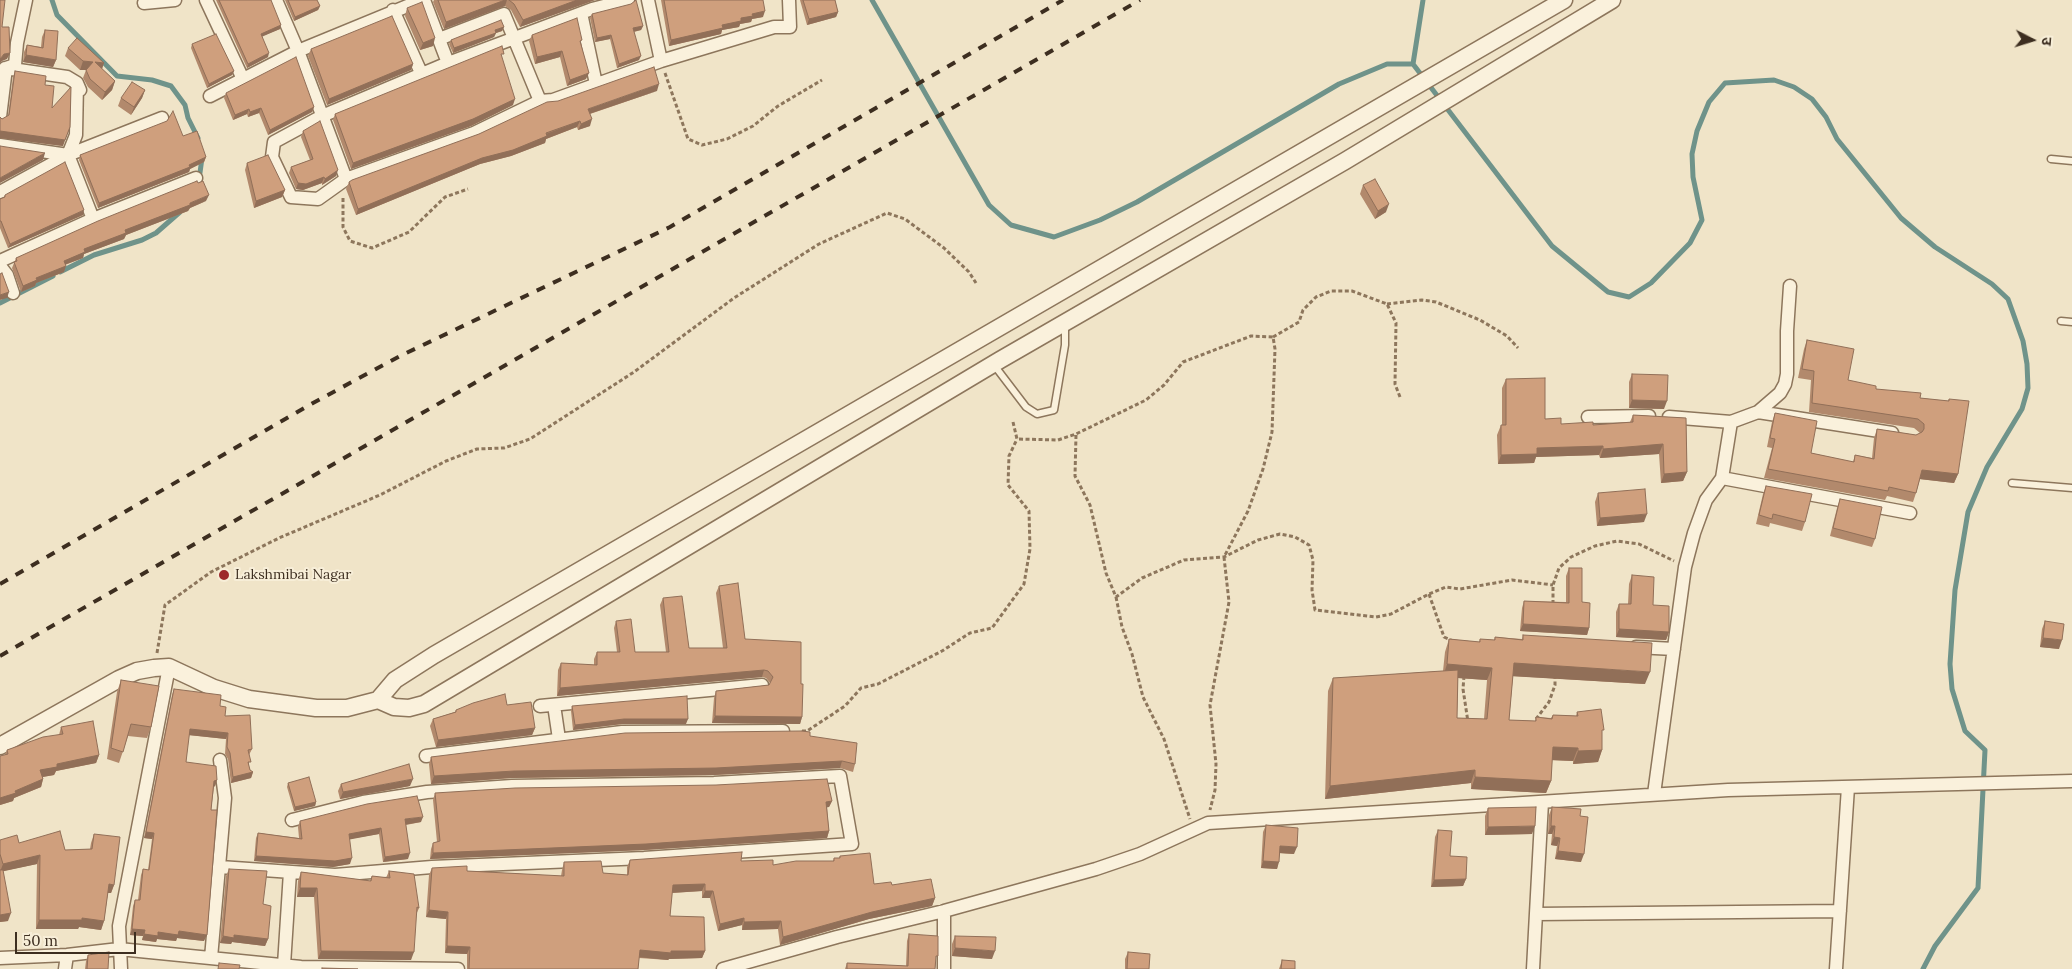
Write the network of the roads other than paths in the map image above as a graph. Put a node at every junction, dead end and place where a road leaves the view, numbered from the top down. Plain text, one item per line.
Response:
1 (26, 0) edge
2 (175, 0) edge
3 (206, 0) edge
4 (276, 0) edge
5 (423, 0) edge
6 (628, 0) edge
7 (648, 0) edge
8 (789, 0) edge
9 (1564, 0) edge
10 (1612, 0) edge
11 (144, 2) dead end
12 (587, 7) edge
13 (393, 10) junction
14 (515, 37) junction
15 (439, 39) junction
16 (298, 51) junction
17 (661, 61) junction
18 (448, 63) junction
19 (3, 67) edge
20 (422, 75) junction
21 (242, 78) junction
22 (77, 84) junction
23 (596, 84) junction
24 (210, 96) dead end
25 (86, 101) dead end
26 (540, 101) junction
27 (322, 116) junction
28 (0, 117) edge
29 (162, 118) dead end
30 (0, 144) edge
31 (68, 156) junction
32 (2051, 159) dead end
33 (2072, 161) edge
34 (196, 178) dead end
35 (346, 179) junction
36 (0, 192) edge
37 (93, 219) junction
38 (0, 260) edge
39 (2, 273) edge
40 (1790, 286) dead end
41 (13, 293) dead end
42 (2061, 321) dead end
43 (2072, 322) edge
44 (1065, 323) junction
45 (994, 364) junction
46 (1758, 412) junction
47 (1588, 417) dead end
48 (1731, 422) junction
49 (1903, 435) edge
50 (1722, 478) junction
51 (2012, 483) dead end
52 (2072, 488) edge
53 (1910, 513) dead end
54 (1624, 646) edge
55 (1674, 649) junction
56 (162, 668) junction
57 (762, 685) edge
58 (378, 700) junction
59 (554, 705) junction
60 (540, 706) dead end
61 (796, 731) edge
62 (559, 739) junction
63 (0, 746) edge
64 (426, 756) dead end
65 (220, 760) dead end
66 (2072, 781) edge
67 (1848, 788) junction
68 (1654, 794) junction
69 (1542, 802) junction
70 (292, 820) dead end
71 (220, 867) junction
72 (290, 872) junction
73 (1840, 911) junction
74 (944, 912) junction
75 (1536, 914) junction
76 (119, 949) junction
77 (67, 955) junction
78 (0, 958) edge
79 (210, 958) junction
80 (284, 965) junction
81 (747, 966) edge
82 (302, 968) edge
83 (65, 969) edge
84 (121, 969) edge
85 (458, 969) edge
86 (722, 969) edge
87 (944, 969) edge
88 (1533, 969) edge
89 (1836, 969) edge

1 - 19 street
2 - 11 street
3 - 21 street
4 - 16 street
5 - 13 street
5 - 15 street
6 - 12 street
7 - 17 street
8 - 17 street
9 - 58 street
10 - 44 street
12 - 14 street
12 - 23 street
13 - 16 street
13 - 20 street
14 - 15 street
14 - 18 street
14 - 26 street
15 - 18 street
16 - 21 street
16 - 27 street
17 - 23 street
18 - 20 street
19 - 22 street
19 - 28 street
20 - 27 street
21 - 24 street
22 - 25 street
22 - 31 street
23 - 26 street
26 - 35 street
27 - 35 street
27 - 35 street
29 - 31 street
30 - 31 street
31 - 36 street
31 - 37 street
32 - 33 lane
34 - 37 street
37 - 38 street
39 - 41 street
40 - 46 street
42 - 43 lane
44 - 45 street
44 - 45 lane
45 - 58 street
46 - 48 street
46 - 49 street
47 - 48 street
48 - 50 street
50 - 53 street
50 - 55 street
51 - 52 lane
54 - 55 street
55 - 68 street
56 - 58 street
56 - 63 street
56 - 76 street
57 - 59 street
59 - 60 street
59 - 62 street
61 - 62 street
62 - 64 street
65 - 71 street
66 - 67 street
67 - 68 street
67 - 73 street
68 - 69 street
69 - 74 street
69 - 75 street
70 - 72 street
71 - 72 street
71 - 79 street
72 - 80 street
73 - 75 street
73 - 89 street
74 - 81 street
74 - 87 street
75 - 88 street
76 - 77 street
76 - 79 street
76 - 84 street
77 - 78 street
77 - 83 street
79 - 80 street
80 - 82 street
81 - 86 street
82 - 85 street

